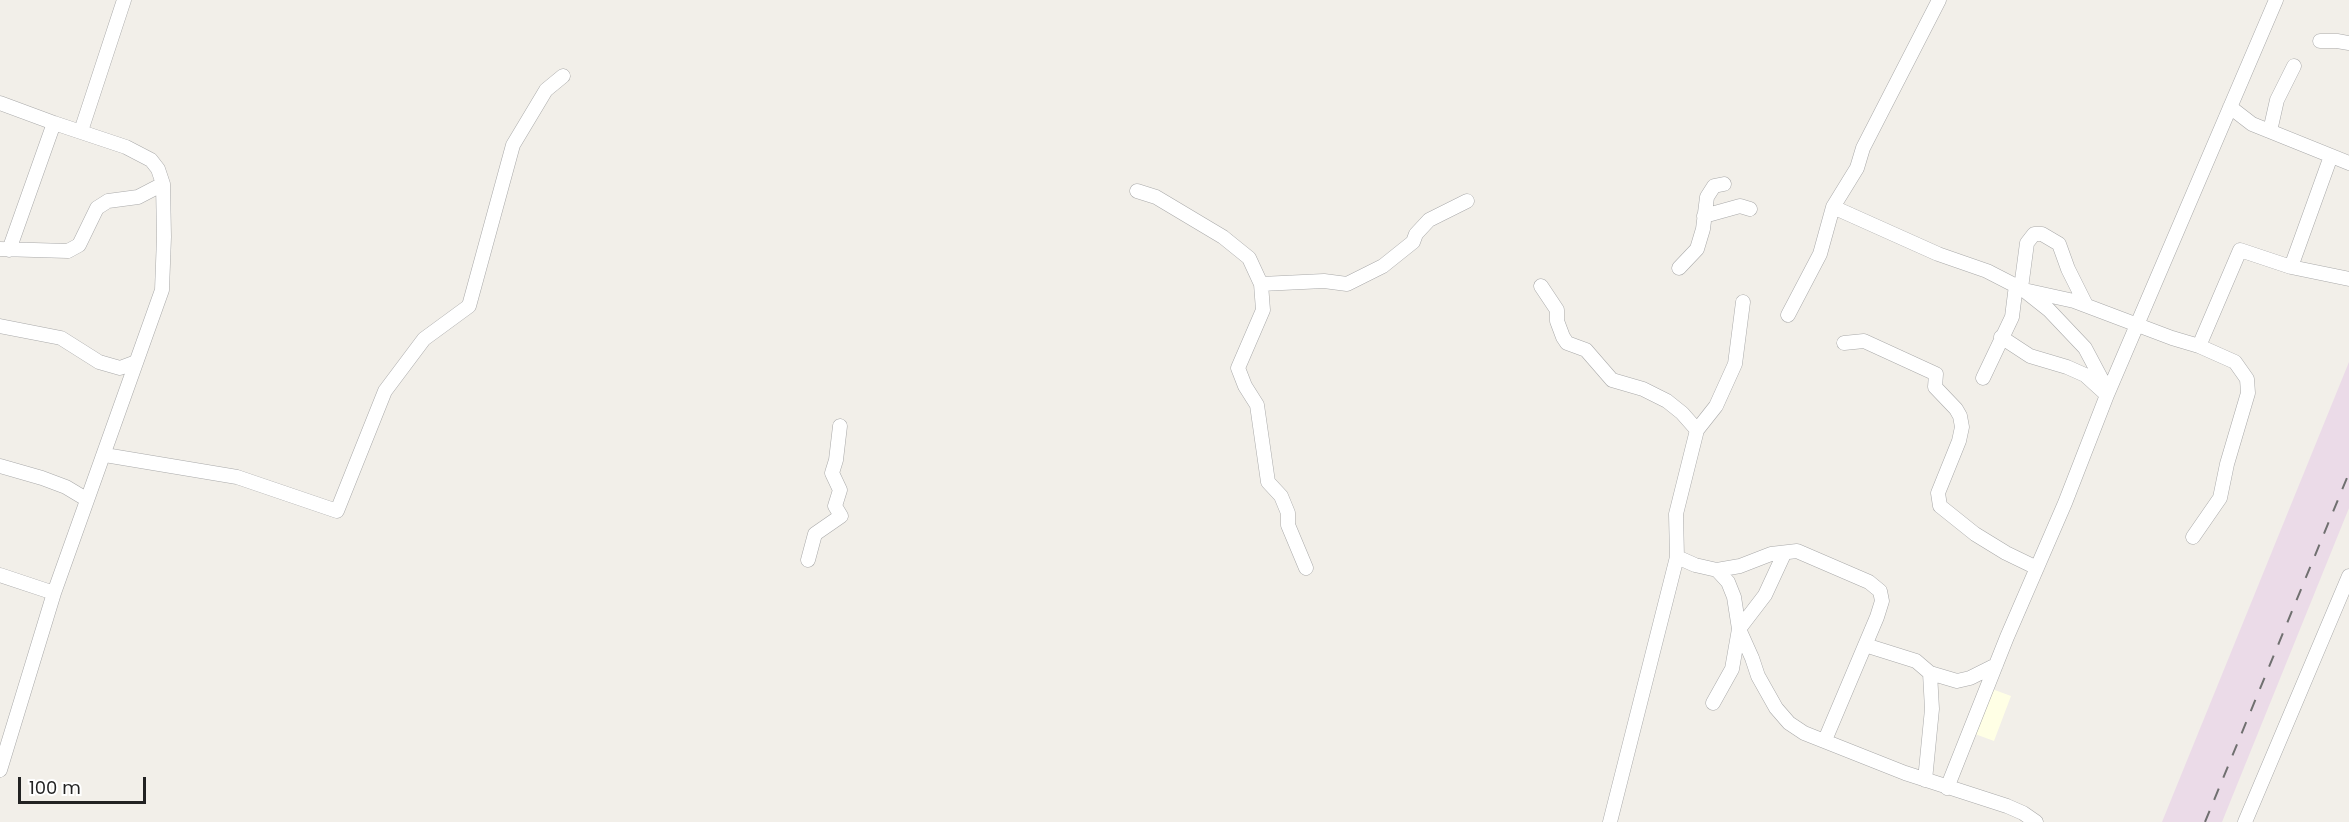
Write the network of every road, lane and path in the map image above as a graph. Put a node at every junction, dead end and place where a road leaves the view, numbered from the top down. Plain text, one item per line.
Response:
1 (124, 0) edge
2 (1939, 0) edge
3 (2276, 0) edge
4 (2320, 41) dead end
5 (2349, 43) edge
6 (2294, 66) dead end
7 (563, 76) dead end
8 (0, 103) edge
9 (2230, 107) junction
10 (54, 123) junction
11 (81, 131) junction
12 (2270, 131) junction
13 (2331, 156) junction
14 (2349, 163) edge
15 (163, 184) junction
16 (1724, 184) dead end
17 (1137, 190) dead end
18 (1467, 201) dead end
19 (1833, 207) junction
20 (1750, 209) dead end
21 (1704, 216) junction
22 (4, 249) edge
23 (2291, 267) junction
24 (1679, 268) dead end
25 (2349, 279) edge
26 (1261, 284) junction
27 (1541, 286) dead end
28 (2020, 288) junction
29 (1743, 302) dead end
30 (2086, 305) junction
31 (1788, 315) dead end
32 (2137, 324) junction
33 (0, 326) edge
34 (2001, 337) junction
35 (1844, 343) dead end
36 (2199, 346) junction
37 (136, 362) junction
38 (1983, 378) dead end
39 (2107, 395) junction
40 (840, 426) dead end
41 (1696, 430) junction
42 (105, 455) junction
43 (0, 466) edge
44 (86, 499) junction
45 (2193, 537) dead end
46 (1784, 554) junction
47 (1677, 557) junction
48 (808, 560) dead end
49 (2037, 567) junction
50 (1306, 568) dead end
51 (1717, 570) junction
52 (0, 575) edge
53 (2349, 576) edge
54 (2345, 592) edge
55 (54, 593) junction
56 (1739, 629) junction
57 (1865, 645) junction
58 (1996, 665) junction
59 (1930, 673) junction
60 (1713, 703) dead end
61 (1825, 740) junction
62 (1, 766) edge
63 (1925, 780) junction
64 (1947, 788) junction
65 (1610, 822) edge
66 (2036, 822) edge
67 (2246, 822) edge

1 - 11 street
2 - 19 street
3 - 9 street
4 - 5 street
6 - 12 street
7 - 42 street
8 - 10 street
9 - 12 street
9 - 32 street
10 - 11 street
10 - 22 street
11 - 15 street
12 - 13 street
13 - 14 street
13 - 23 street
15 - 22 street
15 - 37 street
16 - 21 street
17 - 26 street
18 - 26 street
19 - 28 street
19 - 31 street
20 - 21 street
21 - 24 street
23 - 25 street
23 - 36 street
26 - 50 street
27 - 41 street
28 - 30 street
28 - 30 street
28 - 34 street
28 - 39 street
29 - 41 street
30 - 32 street
32 - 36 street
32 - 39 street
33 - 37 street
34 - 38 street
34 - 39 street
35 - 49 street
36 - 45 street
37 - 42 street
39 - 49 street
40 - 48 street
41 - 47 street
42 - 44 street
43 - 44 street
44 - 55 street
46 - 51 street
46 - 56 street
46 - 57 street
47 - 51 street
47 - 65 street
49 - 58 street
51 - 56 street
52 - 55 street
53 - 54 street
54 - 67 street
55 - 62 street
56 - 60 street
56 - 61 street
57 - 59 street
57 - 61 street
58 - 59 street
58 - 64 street
59 - 63 street
61 - 63 street
63 - 64 street
64 - 66 street

